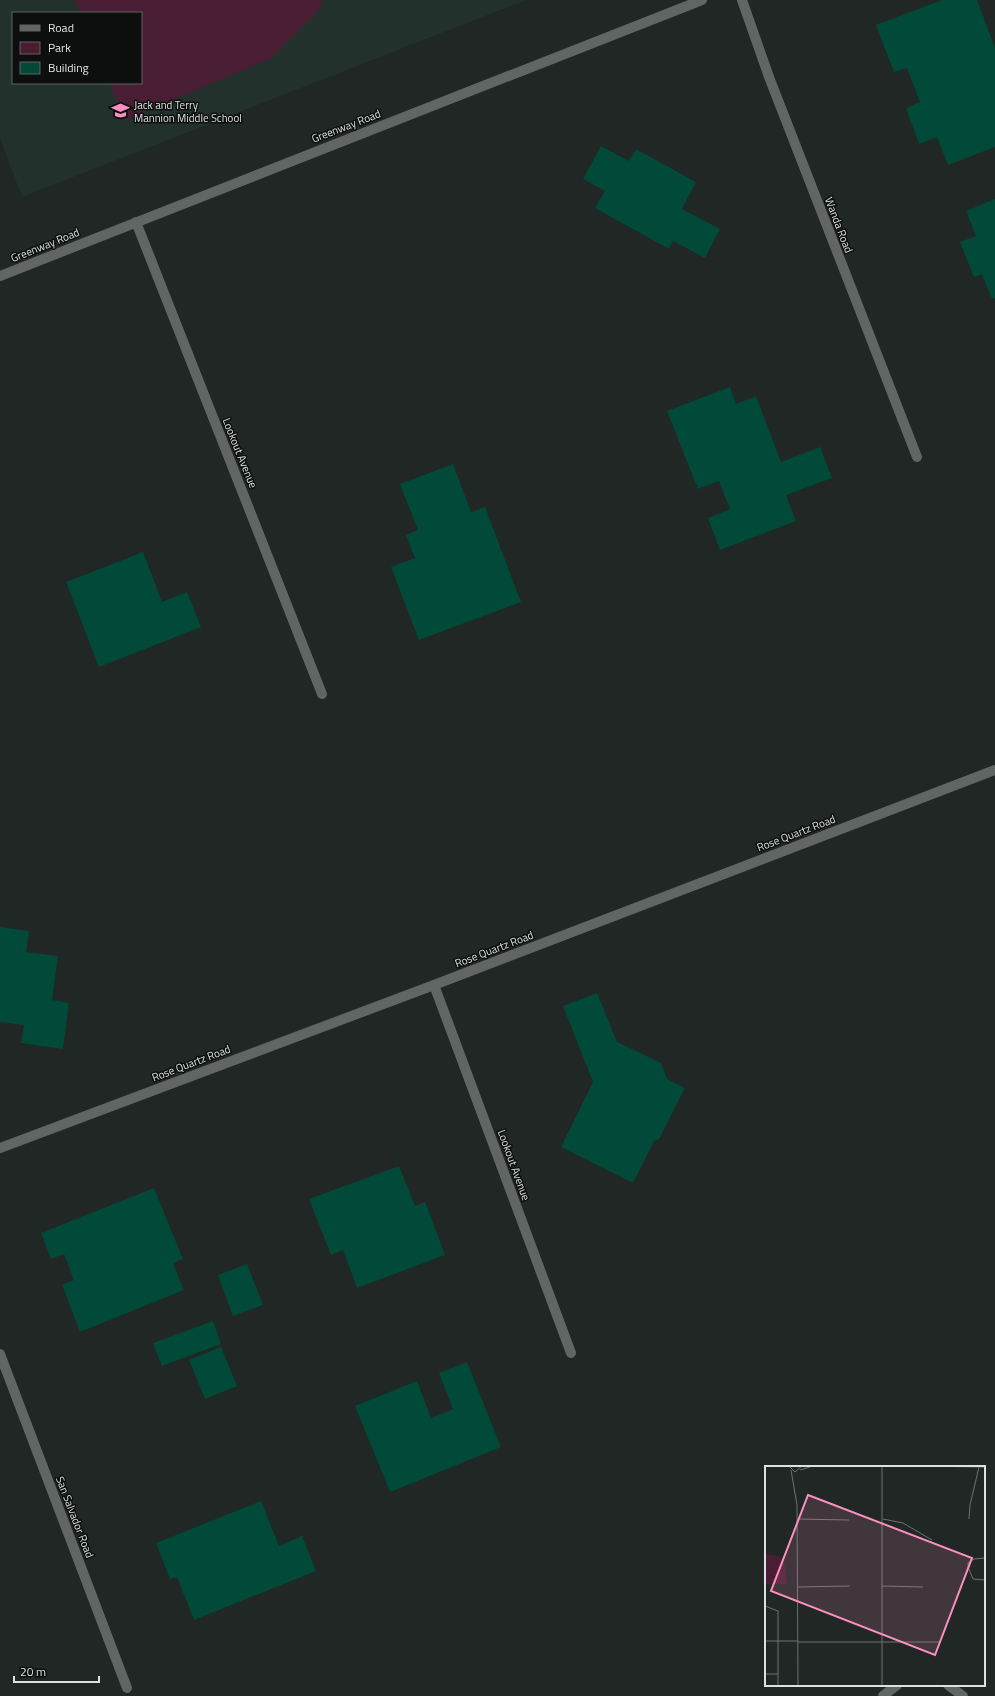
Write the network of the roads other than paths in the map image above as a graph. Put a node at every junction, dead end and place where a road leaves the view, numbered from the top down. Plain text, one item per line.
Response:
1 (702, 0) edge
2 (742, 0) edge
3 (136, 222) junction
4 (0, 276) edge
5 (917, 457) dead end
6 (322, 694) dead end
7 (995, 770) edge
8 (434, 985) junction
9 (0, 1148) edge
10 (571, 1353) dead end
11 (0, 1354) edge
12 (896, 1686) edge
13 (949, 1686) edge
14 (127, 1688) dead end
15 (882, 1696) edge
16 (963, 1696) edge

1 - 3 street, Greenway Road
2 - 5 street, Wanda Road
3 - 4 street, Greenway Road
3 - 6 street, Lookout Avenue
7 - 8 street, Rose Quartz Road
8 - 9 street, Rose Quartz Road
8 - 10 street, Lookout Avenue
11 - 14 street, San Salvador Road
12 - 15 street
13 - 16 street

